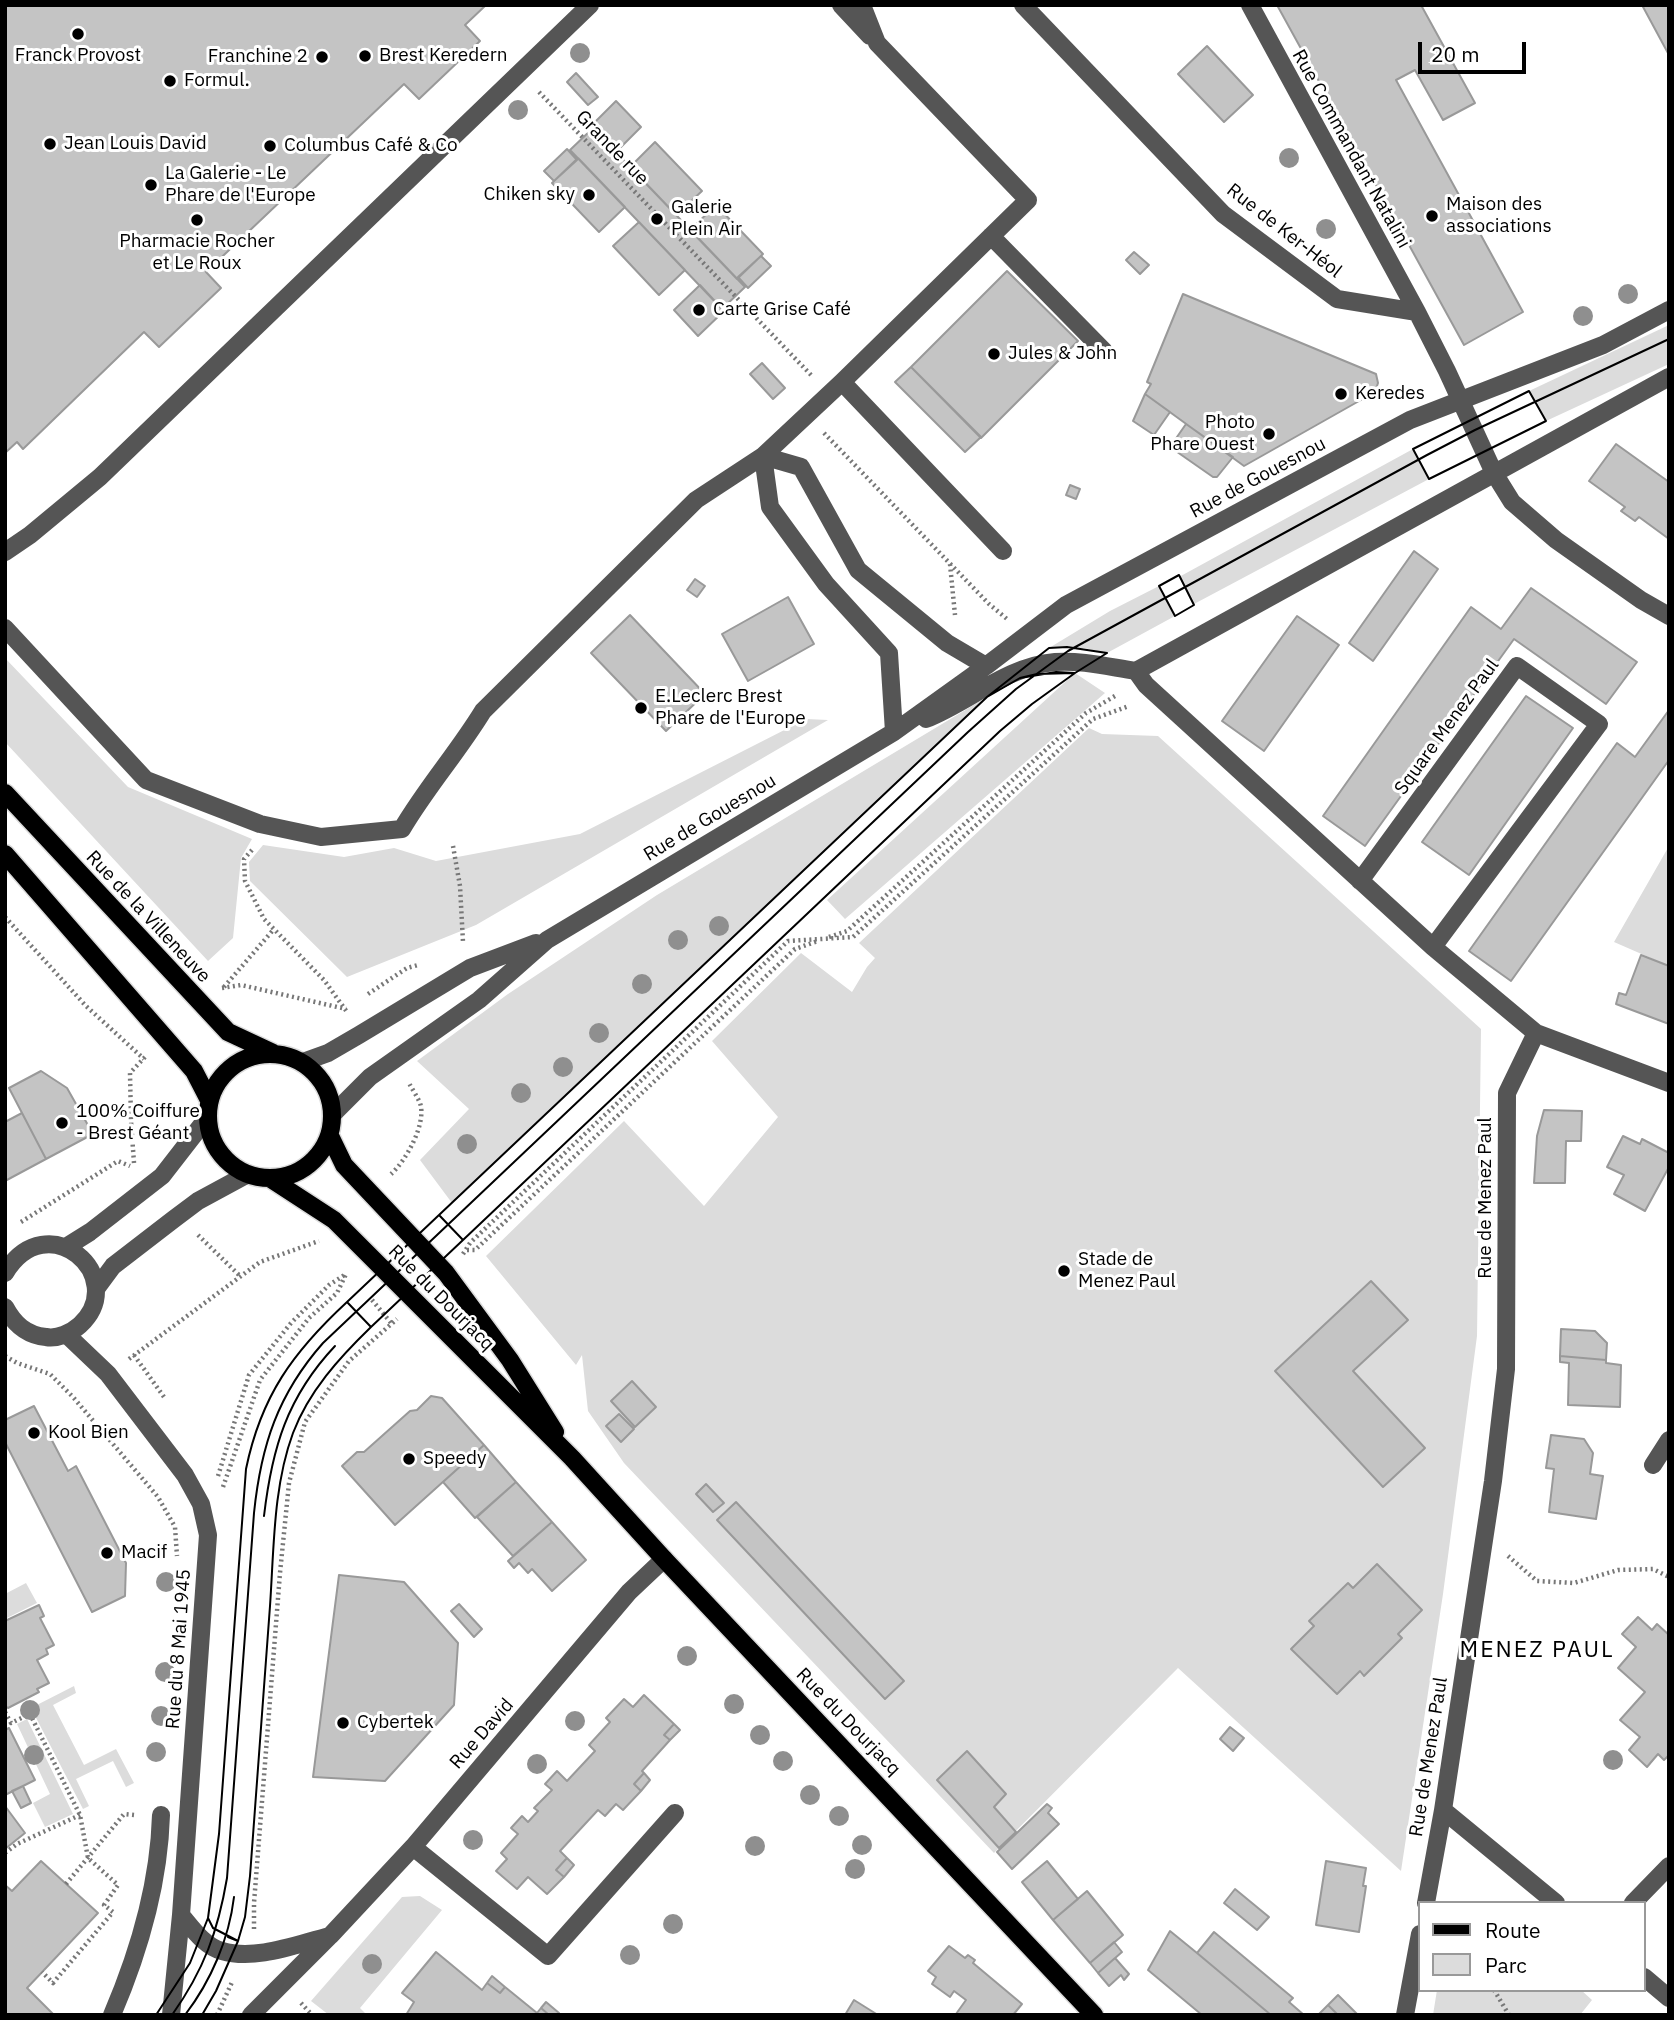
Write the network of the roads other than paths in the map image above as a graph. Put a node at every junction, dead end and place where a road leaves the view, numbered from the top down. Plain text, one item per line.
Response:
1 (590, 5) edge
2 (841, 5) edge
3 (862, 5) edge
4 (1023, 5) edge
5 (1250, 5) edge
6 (877, 43) junction
7 (991, 236) junction
8 (1669, 310) edge
9 (1417, 312) junction
10 (1104, 351) dead end
11 (1669, 377) edge
12 (836, 388) junction
13 (1460, 399) junction
14 (763, 456) junction
15 (1494, 473) junction
16 (1003, 551) dead end
17 (5, 552) edge
18 (1669, 616) edge
19 (5, 628) edge
20 (986, 666) junction
21 (1136, 671) junction
22 (894, 732) junction
23 (5, 793) edge
24 (5, 854) edge
25 (1360, 881) junction
26 (547, 940) junction
27 (1433, 947) junction
28 (1536, 1033) junction
29 (273, 1053) junction
30 (303, 1062) junction
31 (1669, 1083) edge
32 (208, 1109) junction
33 (333, 1114) junction
34 (330, 1136) junction
35 (246, 1175) junction
36 (271, 1179) junction
37 (66, 1247) junction
38 (5, 1273) edge
39 (96, 1289) junction
40 (5, 1307) edge
41 (66, 1334) junction
42 (1669, 1440) edge
43 (572, 1458) junction
44 (1653, 1465) dead end
45 (664, 1559) junction
46 (1443, 1810) junction
47 (675, 1813) dead end
48 (161, 1815) dead end
49 (413, 1847) junction
50 (1669, 1866) edge
51 (1426, 1901) edge
52 (1554, 1901) edge
53 (1635, 1901) edge
54 (181, 1915) junction
55 (330, 1936) junction
56 (1418, 1945) edge
57 (1646, 1979) edge
58 (1669, 1998) edge
59 (112, 2015) edge
60 (171, 2015) edge
61 (251, 2015) edge
62 (1094, 2015) edge
63 (1405, 2015) edge

1 - 17 street
2 - 6 street
3 - 6 street
4 - 9 street, Rue de Ker-Héol
5 - 9 street, Rue Commandant Natalini
6 - 7 street
7 - 10 street
7 - 12 street
8 - 13 street, Rue de Gouesnou
9 - 13 street
11 - 15 street
12 - 14 street
12 - 16 street
13 - 15 street
13 - 20 street, Rue de Gouesnou
14 - 19 street
14 - 20 street
14 - 22 street
15 - 18 street
15 - 21 street
20 - 22 street, Rue de Gouesnou
21 - 22 street, Rue de Gouesnou
21 - 25 street
22 - 26 street, Rue de Gouesnou
23 - 29 main road, Rue de la Villeneuve
24 - 32 main road
25 - 27 street
25 - 27 street, Square Menez Paul
26 - 30 street, Rue de Gouesnou
26 - 33 street, Rue de Gouesnou
27 - 28 street
28 - 31 street
28 - 46 street, Rue de Menez Paul
29 - 30 main road
29 - 32 main road
30 - 33 main road
32 - 35 main road
32 - 37 street
33 - 34 main road
34 - 36 main road
34 - 43 main road, Rue du Dourjacq
35 - 36 main road
35 - 39 street
36 - 43 main road, Rue du Dourjacq
37 - 38 street
37 - 39 street
39 - 41 street
40 - 41 street
41 - 54 street, Rue du 8 Mai 1945
42 - 44 street
43 - 45 main road, Rue du Dourjacq
45 - 49 street, Rue David
45 - 62 main road, Rue du Dourjacq
46 - 51 street, Rue de Menez Paul
46 - 52 street
47 - 49 street
48 - 59 street
49 - 55 street, Rue David
50 - 53 street
54 - 55 street
54 - 60 street, Rue du 8 Mai 1945
55 - 61 street, Rue David
56 - 63 street
57 - 58 street

